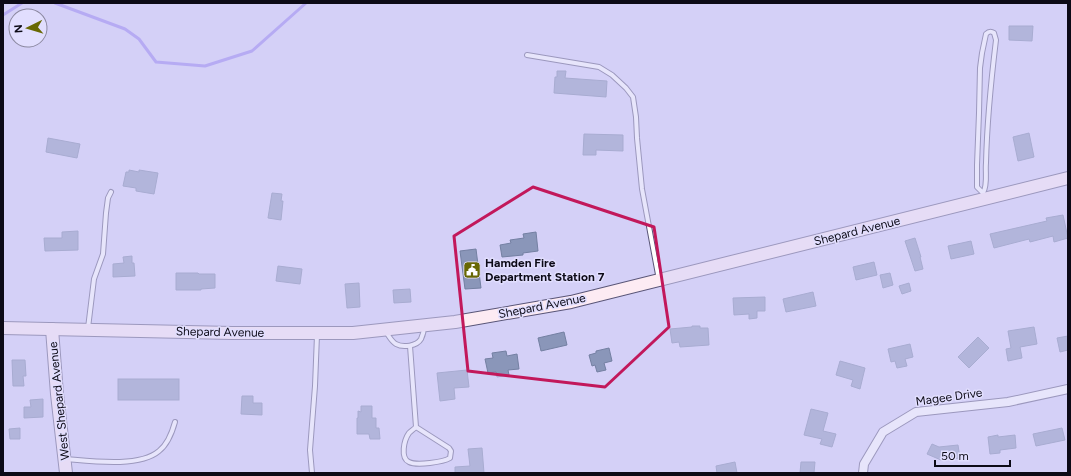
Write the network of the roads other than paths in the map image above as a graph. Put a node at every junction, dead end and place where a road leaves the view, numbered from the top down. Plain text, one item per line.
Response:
1 (527, 55) dead end
2 (1068, 178) edge
3 (111, 192) dead end
4 (983, 196) junction
5 (659, 280) junction
6 (424, 325) junction
7 (3, 328) edge
8 (52, 329) junction
9 (88, 330) junction
10 (385, 330) junction
11 (317, 333) junction
12 (410, 346) junction
13 (1068, 389) edge
14 (175, 422) dead end
15 (416, 427) junction
16 (65, 459) junction
17 (66, 473) edge
18 (312, 473) edge
19 (863, 473) edge

1 - 5 lane
2 - 4 main road, Shepard Avenue
3 - 9 lane
4 - 4 lane
4 - 5 main road, Shepard Avenue
5 - 6 main road, Shepard Avenue
6 - 10 main road, Shepard Avenue
6 - 12 lane
7 - 8 main road, Shepard Avenue
8 - 9 main road, Shepard Avenue
8 - 16 main road, West Shepard Avenue
9 - 11 main road, Shepard Avenue
10 - 11 main road, Shepard Avenue
10 - 12 lane
11 - 18 lane
12 - 15 lane
13 - 19 street, Magee Drive
14 - 16 lane
15 - 15 lane
16 - 17 main road, West Shepard Avenue

